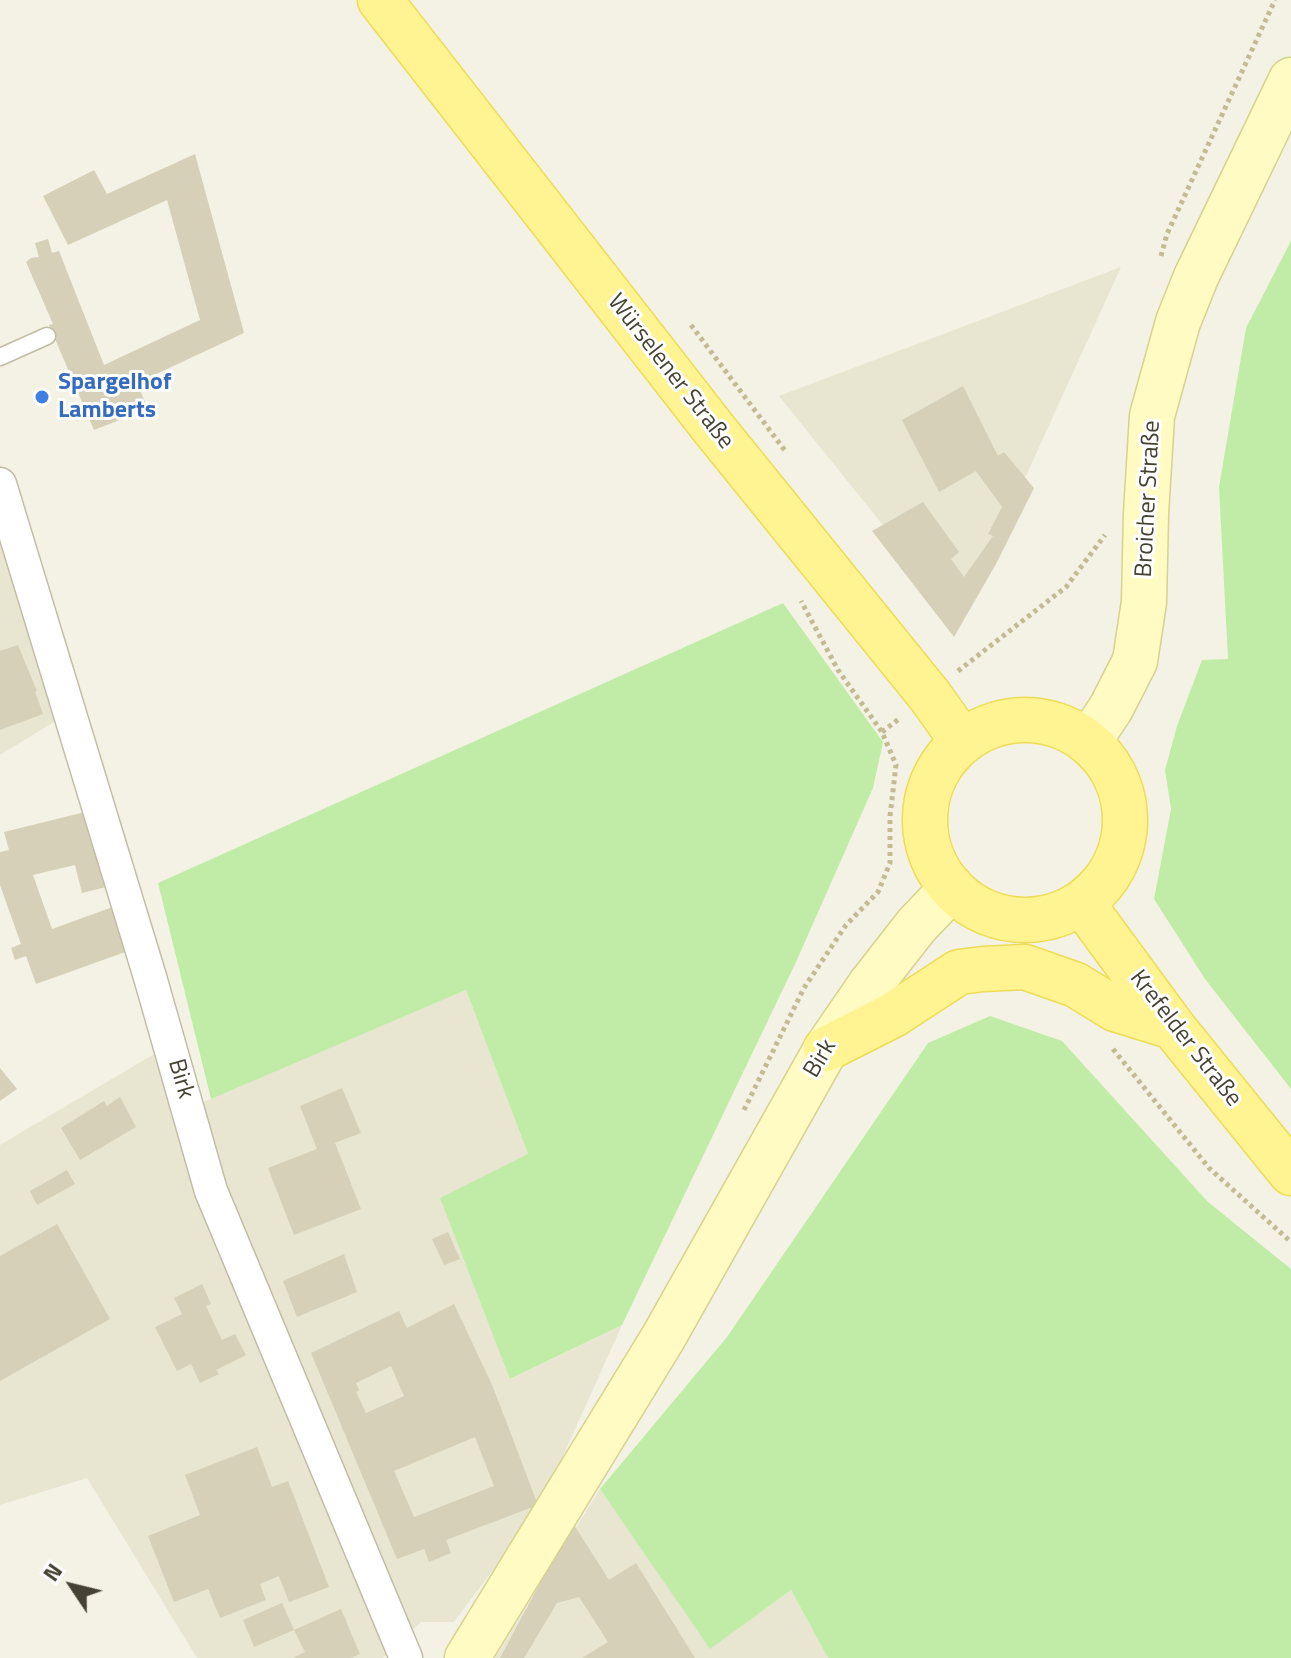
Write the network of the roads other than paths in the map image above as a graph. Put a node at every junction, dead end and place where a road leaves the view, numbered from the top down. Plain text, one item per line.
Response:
1 (380, 0) edge
2 (1291, 80) edge
3 (47, 336) dead end
4 (0, 357) edge
5 (0, 484) edge
6 (962, 741) junction
7 (1089, 741) junction
8 (952, 888) junction
9 (1082, 903) junction
10 (1173, 1027) junction
11 (826, 1049) junction
12 (1291, 1173) edge
13 (406, 1658) edge
14 (467, 1658) edge

1 - 6 main road, Würselener Straße
2 - 7 main road, Broicher Straße
3 - 4 lane
5 - 13 street, Birk
6 - 7 main road
6 - 8 main road
7 - 9 main road
8 - 9 main road
8 - 11 main road, Birk
9 - 10 main road, Krefelder Straße
10 - 11 main road
10 - 12 main road, Krefelder Straße
11 - 14 main road, Birk

